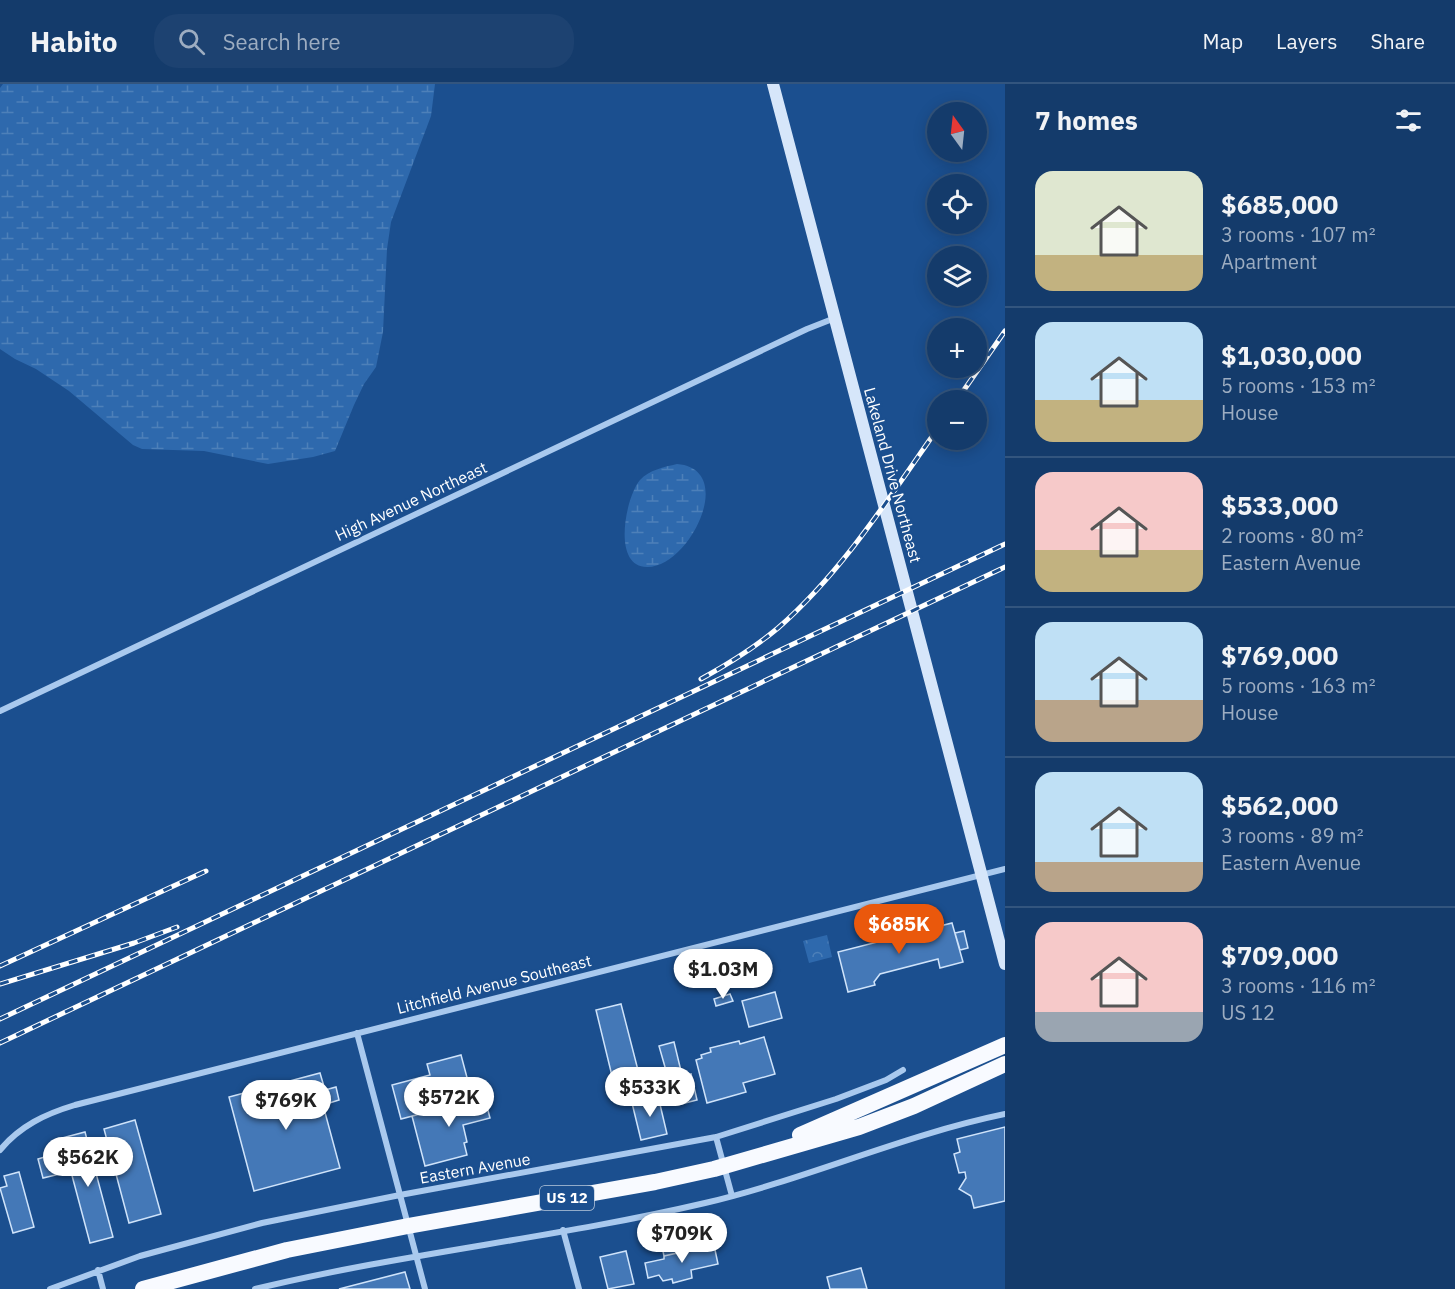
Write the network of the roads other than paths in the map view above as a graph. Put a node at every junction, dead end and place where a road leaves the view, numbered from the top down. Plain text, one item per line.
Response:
1 (773, 84) edge
2 (835, 318) junction
3 (0, 711) edge
4 (1005, 869) edge
5 (982, 875) junction
6 (1005, 964) edge
7 (357, 1033) junction
8 (1005, 1045) edge
9 (1005, 1064) edge
10 (903, 1070) dead end
11 (1005, 1114) edge
12 (716, 1137) junction
13 (0, 1150) edge
14 (724, 1166) junction
15 (400, 1195) junction
16 (732, 1196) junction
17 (408, 1226) junction
18 (563, 1230) junction
19 (416, 1256) junction
20 (98, 1270) junction
21 (50, 1289) edge
22 (103, 1289) edge
23 (142, 1289) edge
24 (255, 1289) edge
25 (425, 1289) edge
26 (579, 1289) edge

1 - 2 main road, Lakeland Drive Northeast
2 - 3 street, High Avenue Northeast
2 - 5 main road, Lakeland Drive Northeast
4 - 5 street, Litchfield Avenue Southeast
5 - 6 main road, Lakeland Drive Northeast
5 - 7 street, Litchfield Avenue Southeast
7 - 13 street, Litchfield Avenue Southeast
7 - 15 street
8 - 14 highway, US 12 / US 12
9 - 14 highway, US 12 / US 12
10 - 12 street, Eastern Avenue
11 - 16 street
12 - 14 street
12 - 15 street, Eastern Avenue
14 - 16 street
14 - 17 highway, US 12 / US 12
15 - 17 street
15 - 20 street, Eastern Avenue
16 - 18 street
17 - 19 street
17 - 23 highway, US 12 / US 12
18 - 19 street
18 - 26 street
19 - 24 street
19 - 25 street
20 - 21 street, Eastern Avenue
20 - 22 street

